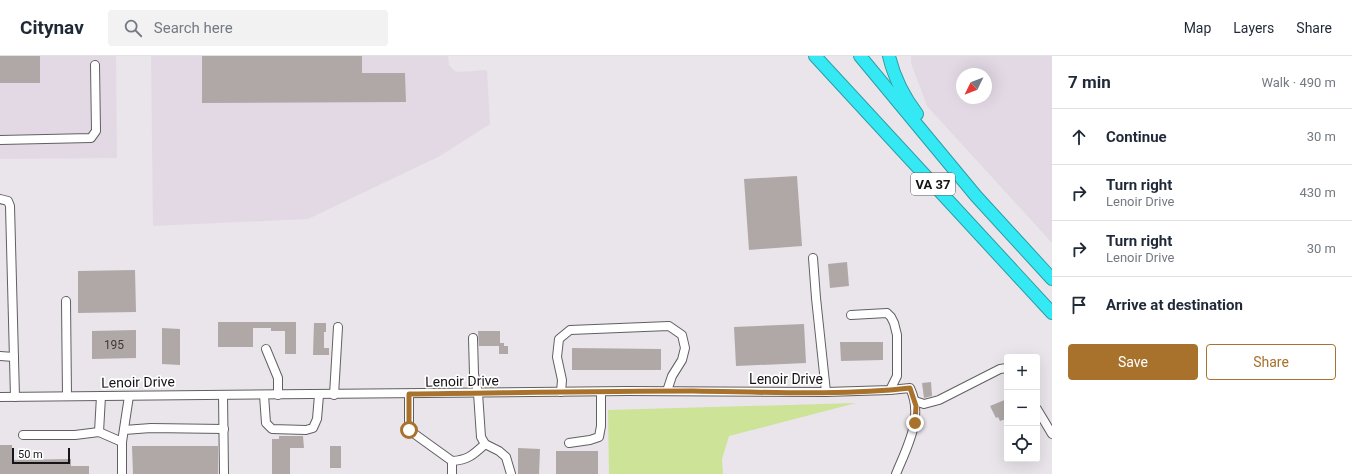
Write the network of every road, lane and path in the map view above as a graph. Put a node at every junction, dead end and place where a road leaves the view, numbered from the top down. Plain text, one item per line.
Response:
1 (815, 56) edge
2 (860, 56) edge
3 (888, 56) edge
4 (95, 65) dead end
5 (0, 140) edge
6 (0, 198) edge
7 (813, 258) dead end
8 (1052, 276) edge
9 (1052, 279) edge
10 (66, 301) dead end
11 (1052, 313) edge
12 (851, 315) dead end
13 (338, 327) dead end
14 (473, 338) dead end
15 (266, 349) dead end
16 (0, 356) edge
17 (14, 356) junction
18 (1004, 368) edge
19 (890, 390) junction
20 (667, 391) junction
21 (561, 392) junction
22 (600, 392) junction
23 (826, 392) junction
24 (409, 394) junction
25 (478, 394) junction
26 (223, 395) junction
27 (264, 395) junction
28 (278, 395) junction
29 (319, 395) junction
30 (334, 395) junction
31 (67, 396) junction
32 (101, 396) junction
33 (129, 396) junction
34 (0, 397) edge
35 (15, 397) junction
36 (915, 401) junction
37 (1040, 414) edge
38 (224, 429) junction
39 (124, 430) junction
40 (100, 432) junction
41 (1052, 434) edge
42 (23, 435) dead end
43 (122, 442) junction
44 (569, 443) dead end
45 (485, 444) junction
46 (452, 461) junction
47 (122, 474) edge
48 (224, 474) edge
49 (452, 474) edge
50 (510, 474) edge
51 (896, 474) edge

1 - 11 highway, VA 37
2 - 9 highway, VA 37
3 - 8 highway
4 - 5 street
6 - 17 street
7 - 23 street
10 - 31 street
12 - 19 street
13 - 30 street
14 - 25 street
15 - 28 street
16 - 17 street
17 - 35 street
18 - 36 street
19 - 23 street, Lenoir Drive
19 - 36 street, Lenoir Drive
20 - 21 street
20 - 22 street, Lenoir Drive
20 - 23 street, Lenoir Drive
21 - 22 street, Lenoir Drive
21 - 25 street, Lenoir Drive
22 - 44 street
24 - 25 street, Lenoir Drive
24 - 30 street, Lenoir Drive
24 - 46 street
25 - 45 street
26 - 27 street, Lenoir Drive
26 - 33 street, Lenoir Drive
26 - 38 street
27 - 28 street, Lenoir Drive
27 - 29 street
28 - 29 street, Lenoir Drive
29 - 30 street, Lenoir Drive
31 - 32 street, Lenoir Drive
31 - 35 street, Lenoir Drive
32 - 33 street, Lenoir Drive
32 - 40 street
33 - 39 street
34 - 35 street, Lenoir Drive
36 - 51 street
37 - 41 street
38 - 39 street
38 - 48 street
39 - 43 street
40 - 42 street
40 - 43 street
43 - 47 street
45 - 46 street
45 - 50 street
46 - 49 street

